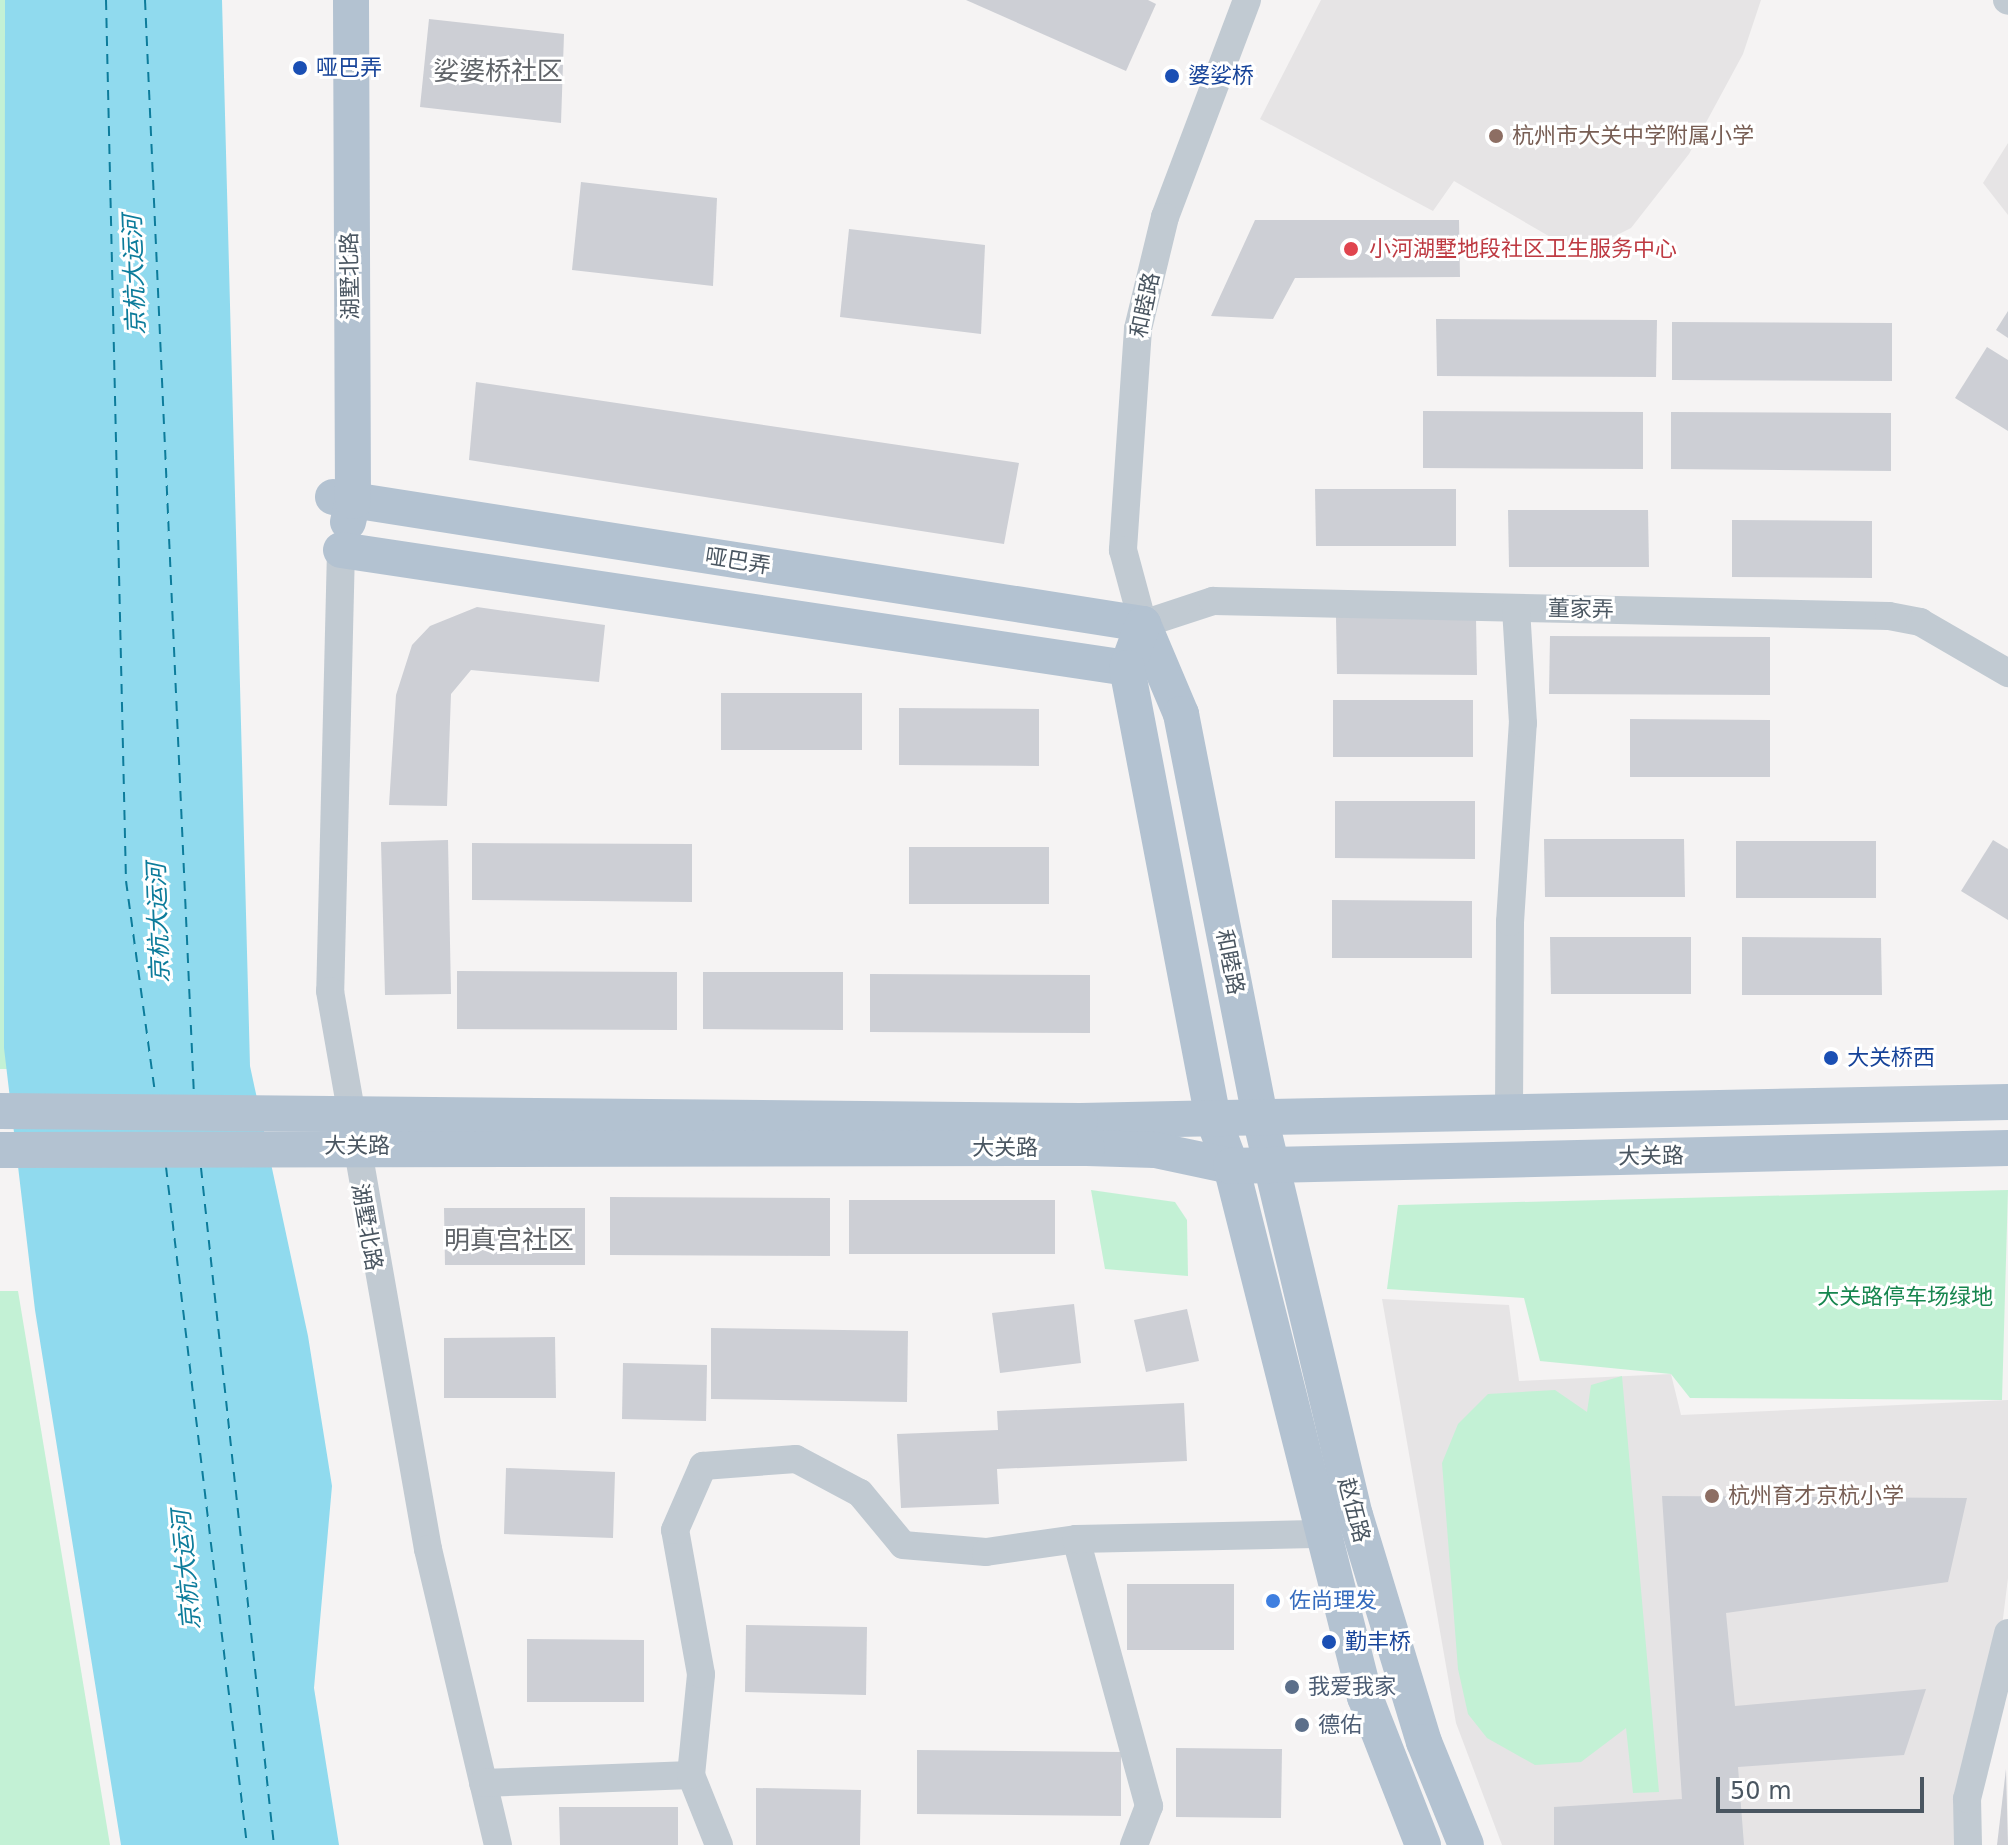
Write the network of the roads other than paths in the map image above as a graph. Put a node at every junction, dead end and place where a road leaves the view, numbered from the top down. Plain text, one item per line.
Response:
1 (329, 0) edge
2 (351, 0) edge
3 (1246, 0) edge
4 (343, 499) junction
5 (341, 550) junction
6 (1516, 608) junction
7 (1143, 624) junction
8 (1127, 668) junction
9 (2008, 673) edge
10 (2008, 1102) edge
11 (0, 1111) edge
12 (1509, 1112) junction
13 (1260, 1117) junction
14 (1213, 1118) junction
15 (1083, 1134) junction
16 (2008, 1148) edge
17 (0, 1150) edge
18 (1272, 1165) junction
19 (1231, 1166) junction
20 (1325, 1534) junction
21 (1076, 1539) junction
22 (2008, 1633) edge
23 (691, 1775) junction
24 (483, 1783) junction
25 (498, 1845) edge
26 (719, 1845) edge
27 (1134, 1845) edge
28 (1423, 1845) edge
29 (1466, 1845) edge
30 (1968, 1845) edge

1 - 4 main road, 湖墅北路
2 - 4 main road, 湖墅北路
3 - 7 street, 和睦路
4 - 5 main road, 湖墅北路
4 - 7 main road, 哑巴弄
5 - 8 main road
5 - 24 street, 湖墅北路
6 - 7 street, 董家弄
6 - 9 street, 董家弄
6 - 12 street
7 - 8 main road
7 - 13 main road, 和睦路
8 - 14 main road, 和睦路
10 - 12 main road, 大关路
11 - 15 main road, 大关路, bridge
12 - 13 main road, 大关路
13 - 14 main road, 大关路
13 - 18 main road, 和睦路
14 - 15 main road, 大关路
14 - 19 main road, 和睦路
15 - 17 main road, 大关路, bridge
15 - 19 main road, 大关路
16 - 18 main road, 大关路
18 - 19 main road, 大关路
18 - 29 main road, 赵伍路
19 - 20 main road, 赵伍路
20 - 21 street
20 - 28 main road, 赵伍路
21 - 23 street
21 - 27 street
22 - 30 street
23 - 24 street
23 - 26 street
24 - 25 street, 湖墅北路

